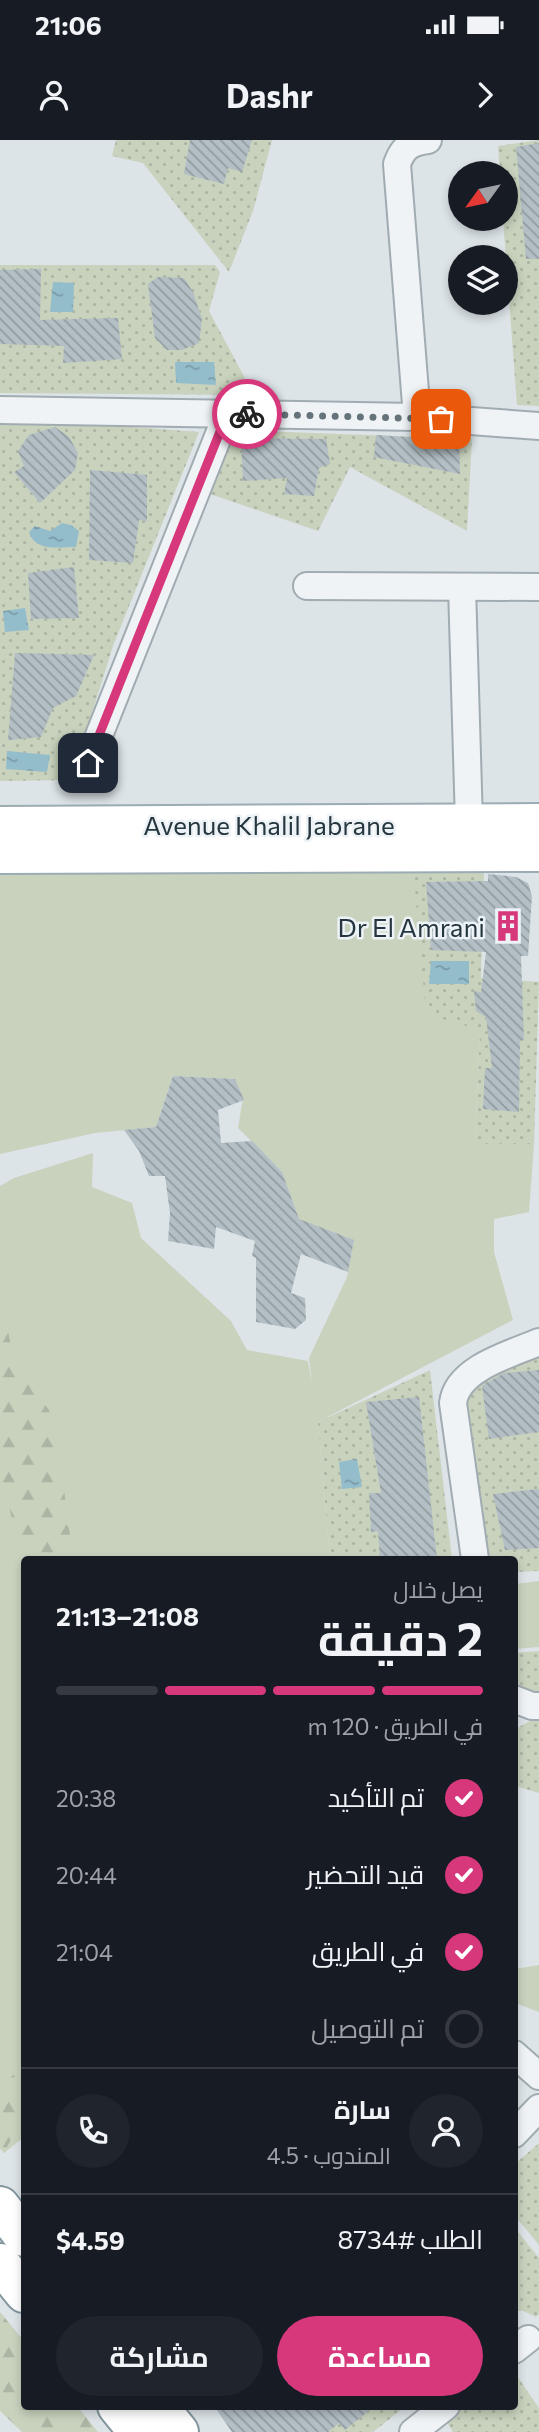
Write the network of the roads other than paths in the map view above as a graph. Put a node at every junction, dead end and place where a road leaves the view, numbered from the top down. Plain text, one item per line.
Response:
1 (428, 140) edge
2 (0, 410) edge
3 (227, 414) junction
4 (417, 417) junction
5 (539, 426) edge
6 (307, 586) dead end
7 (462, 587) junction
8 (539, 587) edge
9 (88, 763) dead end
10 (469, 823) junction
11 (539, 823) edge
12 (0, 827) edge
13 (539, 852) edge
14 (0, 854) edge
15 (539, 1342) edge
16 (475, 1556) edge
17 (518, 1701) edge
18 (539, 1706) edge
19 (518, 2058) edge
20 (539, 2076) edge
21 (539, 2108) edge
22 (518, 2130) edge
23 (0, 2206) edge
24 (21, 2233) edge
25 (0, 2263) edge
26 (21, 2288) edge
27 (120, 2410) edge
28 (161, 2410) edge
29 (441, 2410) edge
30 (138, 2432) edge
31 (179, 2432) edge
32 (413, 2432) edge

1 - 4 street
2 - 3 street
3 - 4 street
3 - 9 street
4 - 5 street
6 - 7 street
7 - 8 street
7 - 10 street
10 - 11 main road, Avenue Khalil Jabrane
10 - 12 main road, Avenue Khalil Jabrane
13 - 14 main road, Avenue Khalil Jabrane
15 - 16 street
17 - 18 street
19 - 20 street
21 - 22 street
23 - 24 main road
25 - 26 main road
27 - 30 main road
28 - 31 main road
29 - 32 street

